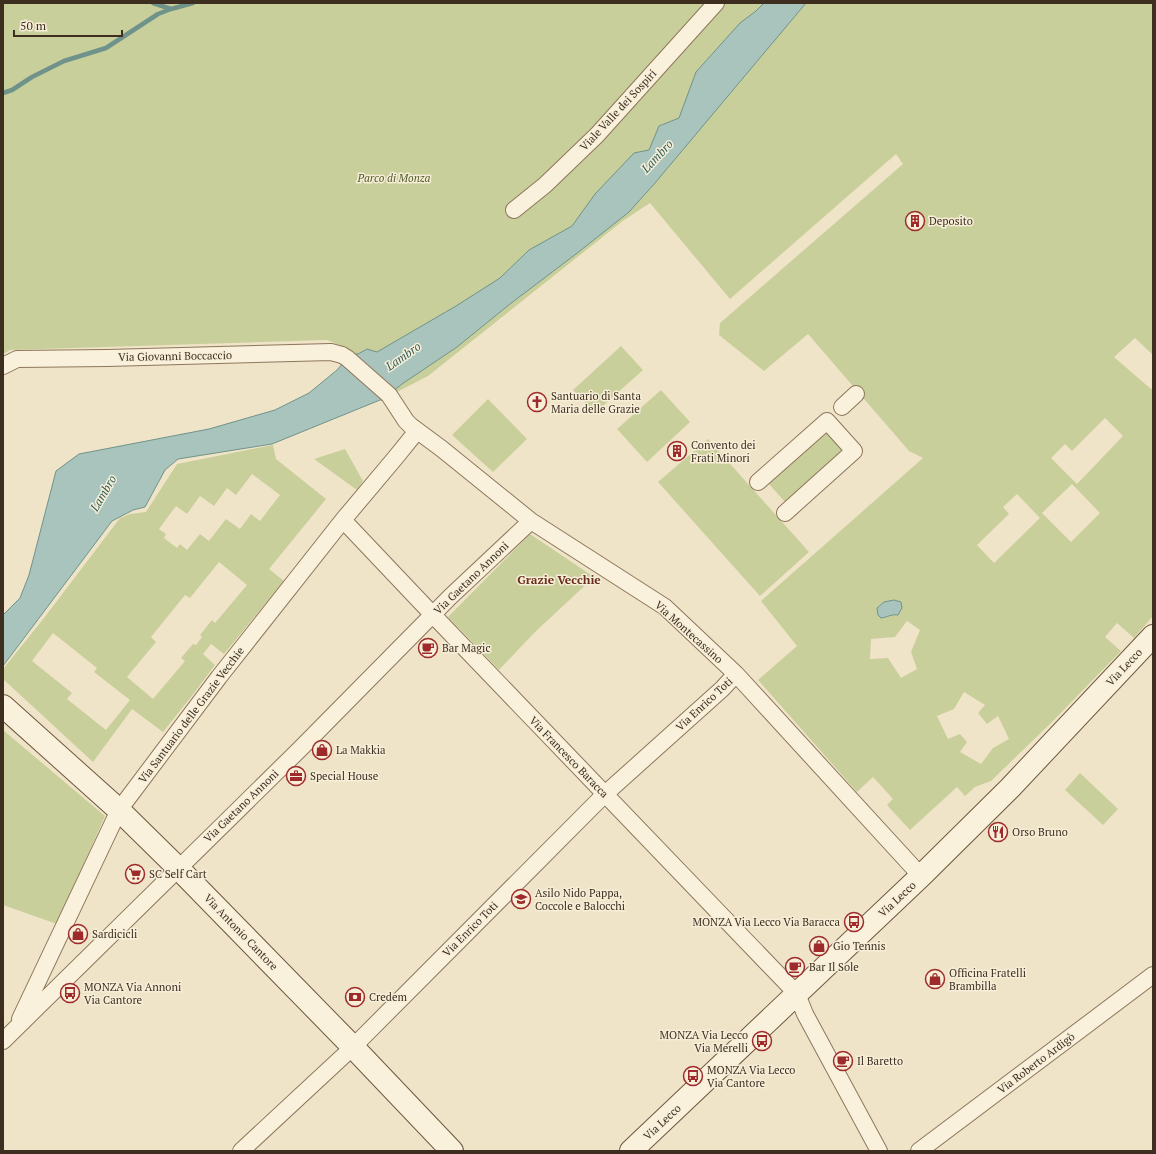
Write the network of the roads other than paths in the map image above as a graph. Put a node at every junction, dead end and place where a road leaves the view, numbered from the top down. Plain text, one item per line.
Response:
1 (716, 3) edge
2 (514, 210) dead end
3 (347, 358) joint
4 (3, 366) edge
5 (856, 394) dead end
6 (842, 407) dead end
7 (411, 426) junction
8 (758, 482) dead end
9 (785, 513) dead end
10 (343, 520) junction
11 (531, 521) junction
12 (433, 615) junction
13 (1152, 640) edge
14 (736, 674) junction
15 (3, 706) edge
16 (605, 794) junction
17 (119, 810) junction
18 (178, 868) junction
19 (921, 876) junction
20 (1153, 975) edge
21 (797, 994) junction
22 (9, 1035) edge
23 (353, 1046) junction
24 (241, 1151) edge
25 (452, 1151) edge
26 (631, 1151) edge
27 (879, 1151) edge
28 (919, 1151) edge

1 - 2 street, Viale Valle dei Sospiri
3 - 4 street, Via Giovanni Boccaccio
3 - 7 street, Via Montecassino
5 - 6 street
7 - 10 street, Via Santuario delle Grazie Vecchie
7 - 11 street, Via Montecassino
8 - 9 street
10 - 12 street, Via Francesco Baracca
10 - 17 street, Via Santuario delle Grazie Vecchie
11 - 12 street, Via Gaetano Annoni
11 - 14 street, Via Montecassino
12 - 16 street, Via Francesco Baracca
12 - 18 street, Via Gaetano Annoni
13 - 19 main road, Via Lecco
14 - 16 street, Via Enrico Toti
14 - 19 street, Via Montecassino
15 - 17 main road, Via Antonio Cantore
16 - 21 street, Via Francesco Baracca
16 - 23 street, Via Enrico Toti
17 - 18 main road, Via Antonio Cantore
17 - 22 street, Via Santuario delle Grazie Vecchie
18 - 22 street, Via Gaetano Annoni
18 - 23 main road, Via Antonio Cantore
19 - 21 main road, Via Lecco
20 - 28 street, Via Roberto Ardigò
21 - 26 main road, Via Lecco
21 - 27 street
23 - 24 street, Via Enrico Toti
23 - 25 main road, Via Antonio Cantore

